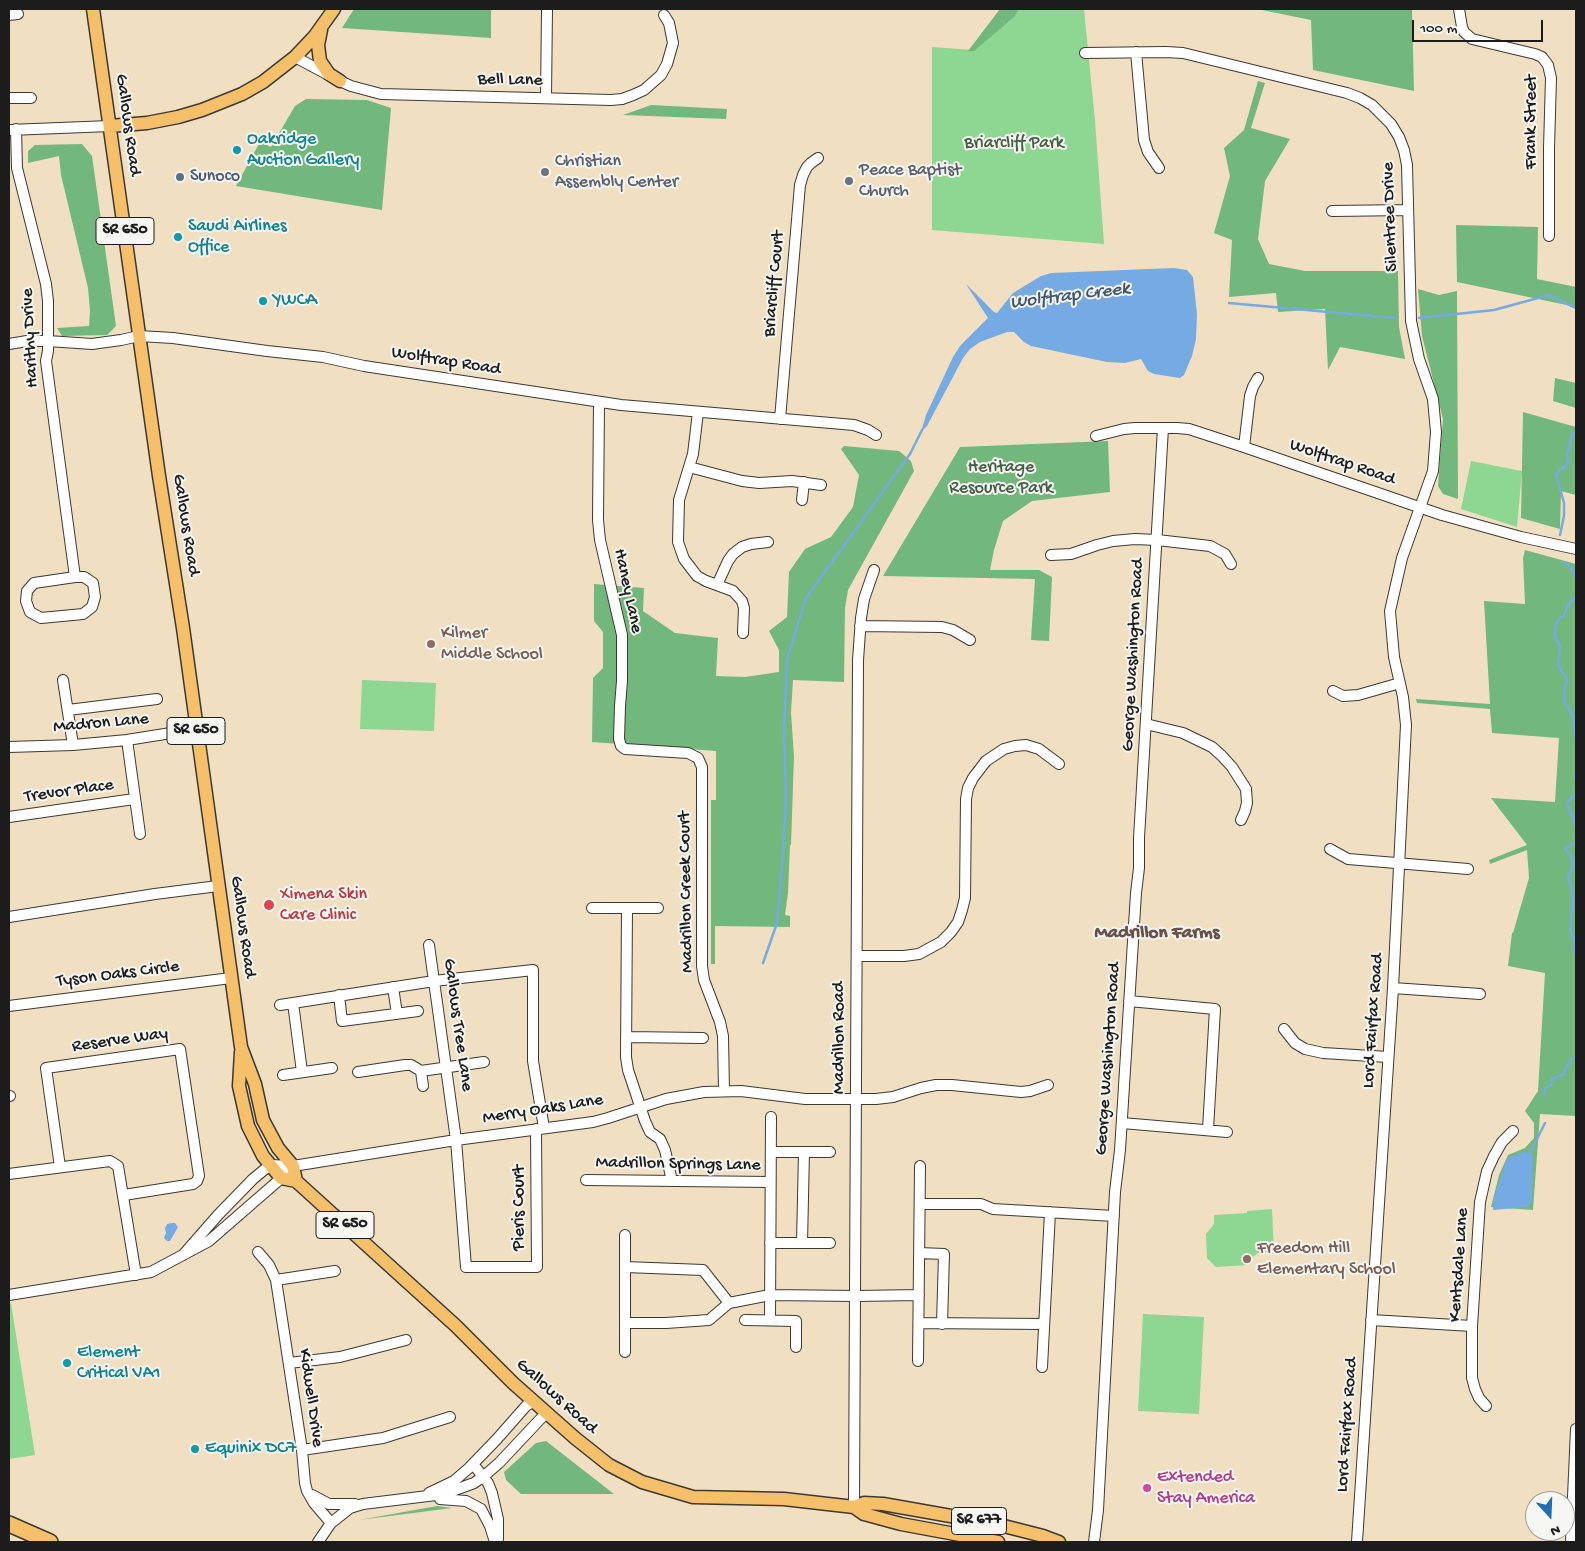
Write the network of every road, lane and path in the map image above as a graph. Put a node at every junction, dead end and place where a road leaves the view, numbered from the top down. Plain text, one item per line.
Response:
1 (93, 9) edge
2 (334, 9) edge
3 (547, 9) edge
4 (1459, 9) edge
5 (664, 15) dead end
6 (322, 28) junction
7 (1136, 52) junction
8 (1085, 53) dead end
9 (295, 57) junction
10 (340, 81) junction
11 (9, 98) edge
12 (31, 98) dead end
13 (546, 98) junction
14 (110, 126) junction
15 (12, 130) edge
16 (818, 158) dead end
17 (1159, 168) dead end
18 (1408, 210) junction
19 (1332, 211) dead end
20 (1550, 236) dead end
21 (139, 336) junction
22 (48, 341) junction
23 (9, 344) edge
24 (1258, 378) dead end
25 (599, 402) junction
26 (698, 412) junction
27 (780, 419) junction
28 (1163, 428) junction
29 (876, 435) dead end
30 (1096, 436) dead end
31 (1244, 447) junction
32 (690, 467) junction
33 (804, 482) junction
34 (821, 486) dead end
35 (802, 500) dead end
36 (1419, 507) junction
37 (1157, 540) junction
38 (768, 542) dead end
39 (1576, 550) edge
40 (1051, 555) dead end
41 (1232, 564) dead end
42 (874, 570) dead end
43 (75, 577) junction
44 (717, 586) junction
45 (860, 626) junction
46 (742, 633) dead end
47 (970, 640) dead end
48 (63, 680) dead end
49 (1400, 683) junction
50 (1333, 691) dead end
51 (158, 699) dead end
52 (68, 710) junction
53 (1146, 724) junction
54 (196, 729) junction
55 (127, 740) junction
56 (73, 745) junction
57 (9, 747) edge
58 (1059, 764) dead end
59 (702, 778) joint
60 (134, 799) junction
61 (9, 817) edge
62 (1241, 820) dead end
63 (140, 834) dead end
64 (1330, 849) dead end
65 (1400, 864) junction
66 (1468, 869) dead end
67 (218, 886) junction
68 (592, 908) dead end
69 (627, 908) junction
70 (658, 908) dead end
71 (9, 917) edge
72 (429, 945) dead end
73 (856, 956) junction
74 (231, 978) junction
75 (434, 981) junction
76 (393, 987) junction
77 (1392, 988) junction
78 (1480, 994) dead end
79 (339, 996) junction
80 (1129, 1001) junction
81 (293, 1003) junction
82 (280, 1005) dead end
83 (9, 1006) edge
84 (418, 1011) dead end
85 (397, 1014) junction
86 (1284, 1029) dead end
87 (626, 1037) junction
88 (704, 1038) dead end
89 (241, 1047) junction
90 (1388, 1057) junction
91 (484, 1062) dead end
92 (446, 1067) junction
93 (332, 1068) dead end
94 (421, 1070) junction
95 (302, 1072) junction
96 (358, 1072) dead end
97 (282, 1075) dead end
98 (1048, 1085) dead end
99 (423, 1086) dead end
100 (724, 1091) junction
101 (856, 1099) junction
102 (640, 1106) junction
103 (771, 1117) dead end
104 (1122, 1123) junction
105 (540, 1129) junction
106 (1208, 1129) junction
107 (1513, 1130) dead end
108 (1228, 1132) dead end
109 (456, 1140) junction
110 (770, 1152) junction
111 (804, 1152) junction
112 (830, 1152) dead end
113 (270, 1165) junction
114 (293, 1166) junction
115 (920, 1166) dead end
116 (60, 1167) junction
117 (9, 1174) edge
118 (281, 1178) junction
119 (586, 1180) dead end
120 (296, 1181) junction
121 (672, 1181) junction
122 (770, 1182) junction
123 (124, 1195) junction
124 (920, 1204) junction
125 (1050, 1212) junction
126 (1114, 1216) junction
127 (625, 1235) dead end
128 (802, 1243) junction
129 (830, 1243) dead end
130 (770, 1244) junction
131 (258, 1252) dead end
132 (919, 1253) junction
133 (183, 1255) junction
134 (625, 1267) junction
135 (335, 1271) dead end
136 (136, 1275) junction
137 (276, 1280) junction
138 (9, 1295) edge
139 (770, 1295) junction
140 (919, 1295) junction
141 (856, 1296) junction
142 (729, 1304) junction
143 (745, 1320) dead end
144 (770, 1320) junction
145 (1371, 1320) junction
146 (625, 1323) junction
147 (919, 1324) junction
148 (942, 1324) junction
149 (1044, 1324) junction
150 (1472, 1326) junction
151 (406, 1340) dead end
152 (796, 1347) dead end
153 (625, 1352) dead end
154 (918, 1361) dead end
155 (289, 1363) junction
156 (1042, 1367) dead end
157 (534, 1402) junction
158 (1486, 1406) dead end
159 (546, 1413) junction
160 (450, 1417) dead end
161 (1576, 1429) edge
162 (302, 1450) junction
163 (473, 1464) junction
164 (484, 1476) junction
165 (307, 1492) junction
166 (419, 1498) junction
167 (363, 1504) junction
168 (854, 1507) junction
169 (331, 1523) junction
170 (9, 1524) edge
171 (50, 1542) edge
172 (318, 1542) edge
173 (496, 1542) edge
174 (998, 1542) edge
175 (1059, 1542) edge
176 (1094, 1542) edge
177 (1357, 1542) edge
178 (1571, 1542) edge

1 - 14 main road, Gallows Road / SR 650
2 - 6 main road
3 - 13 street
4 - 20 street, Frank Street
5 - 13 street, Bell Lane
6 - 9 main road
6 - 10 main road
7 - 8 street, Silentree Drive
7 - 17 street
7 - 18 street, Silentree Drive
9 - 10 street, Bell Lane
9 - 14 main road
10 - 13 street, Bell Lane
11 - 12 street
14 - 15 street
14 - 21 main road, Gallows Road / SR 650
15 - 22 street, Harithy Drive
16 - 27 street, Briarcliff Court
18 - 19 street
18 - 36 street, Silentree Drive
21 - 22 street, Wolftrap Road
21 - 25 street, Wolftrap Road
21 - 54 main road, Gallows Road / SR 650
22 - 23 street, Wolftrap Road
22 - 43 street, Harithy Drive
24 - 31 street
25 - 26 street, Wolftrap Road
25 - 59 street, Haney Lane
26 - 27 street, Wolftrap Road
26 - 32 street
27 - 29 street, Wolftrap Road
28 - 30 street, Wolftrap Road
28 - 31 street, Wolftrap Road
28 - 37 street, George Washington Road
31 - 36 street, Wolftrap Road
32 - 33 street
32 - 44 street
33 - 34 street
33 - 35 street
36 - 39 street, Wolftrap Road
36 - 49 street, Lord Fairfax Road
37 - 40 street
37 - 41 street
37 - 53 street, George Washington Road
38 - 44 street
42 - 45 street, Madrillon Road
43 - 43 street
44 - 46 street
45 - 47 street
45 - 73 street, Madrillon Road
48 - 52 street
49 - 50 street
49 - 65 street, Lord Fairfax Road
51 - 52 street
52 - 56 street
53 - 62 street
53 - 80 street, George Washington Road
54 - 55 street, Madron Lane
54 - 67 main road, Gallows Road / SR 650
55 - 56 street, Madron Lane
55 - 60 street
56 - 57 street, Madron Lane
58 - 73 street
59 - 100 street, Madrillon Creek Court
60 - 61 street, Trevor Place
60 - 63 street
64 - 65 street
65 - 66 street
65 - 77 street, Lord Fairfax Road
67 - 71 street
67 - 74 main road, Gallows Road / SR 650
68 - 69 street
69 - 70 street
69 - 87 street
72 - 75 street, Gallows Tree Lane
73 - 101 street, Madrillon Road
74 - 83 street, Tyson Oaks Circle
74 - 89 main road, Gallows Road / SR 650
75 - 76 street
75 - 92 street, Gallows Tree Lane
75 - 105 street
76 - 79 street
76 - 85 street
77 - 78 street
77 - 90 street, Lord Fairfax Road
79 - 81 street
79 - 85 street
80 - 104 street, George Washington Road
80 - 106 street
81 - 82 street
81 - 95 street
84 - 85 street
86 - 90 street
87 - 88 street
87 - 102 street
89 - 113 main road, Gallows Road / SR 650
89 - 114 main road, Gallows Road / SR 650
90 - 145 street, Lord Fairfax Road
91 - 92 street
92 - 94 street
92 - 109 street, Gallows Tree Lane
93 - 95 street
94 - 96 street
94 - 99 street
95 - 97 street
98 - 101 street, Merry Oaks Lane
100 - 101 street, Merry Oaks Lane
100 - 102 street, Merry Oaks Lane
101 - 141 street, Madrillon Road
102 - 105 street, Merry Oaks Lane
102 - 121 street
103 - 110 street
104 - 106 street
104 - 126 street, George Washington Road
105 - 109 street, Merry Oaks Lane
105 - 109 street, Pieris Court
106 - 108 street
107 - 150 street, Kentsdale Lane
109 - 114 street, Merry Oaks Lane
110 - 111 street
110 - 122 street
111 - 112 street
111 - 128 street
113 - 114 street, Merry Oaks Lane
113 - 118 main road, Gallows Road / SR 650
113 - 133 street
114 - 118 street
114 - 120 main road, Gallows Road / SR 650
115 - 124 street
116 - 117 street
116 - 123 street
116 - 123 street, Reserve Way
118 - 120 main road
118 - 133 street
119 - 121 street, Madrillon Springs Lane
120 - 157 main road, Gallows Road / SR 650
121 - 122 street, Madrillon Springs Lane
122 - 130 street
123 - 136 street
124 - 125 street
124 - 132 street
125 - 126 street
125 - 149 street
126 - 176 street, George Washington Road
127 - 134 street
128 - 129 street
128 - 130 street
130 - 139 street
131 - 137 street, Kidwell Drive
132 - 140 street
132 - 148 street
133 - 136 street
134 - 142 street
134 - 146 street
135 - 137 street
136 - 138 street
137 - 155 street, Kidwell Drive
139 - 141 street
139 - 142 street
139 - 144 street
140 - 141 street
140 - 147 street
141 - 168 street, Madrillon Road
142 - 146 street
143 - 144 street
144 - 152 street
145 - 150 street
145 - 177 street, Lord Fairfax Road
146 - 153 street
147 - 148 street
147 - 154 street
148 - 149 street
149 - 156 street
150 - 158 street, Kentsdale Lane
151 - 155 street
155 - 162 street, Kidwell Drive
157 - 159 main road, Gallows Road / SR 650
157 - 163 street
159 - 164 street
159 - 168 main road, Gallows Road / SR 677
160 - 162 street
161 - 178 street
162 - 165 street, Kidwell Drive
163 - 164 street
163 - 166 street
164 - 166 street
164 - 173 street
165 - 167 street
165 - 169 street, Kidwell Drive
166 - 167 street
166 - 173 street
167 - 169 street
168 - 174 main road, Gallows Road / SR 677
168 - 175 main road, Gallows Road / SR 677
169 - 172 street
170 - 171 highway

